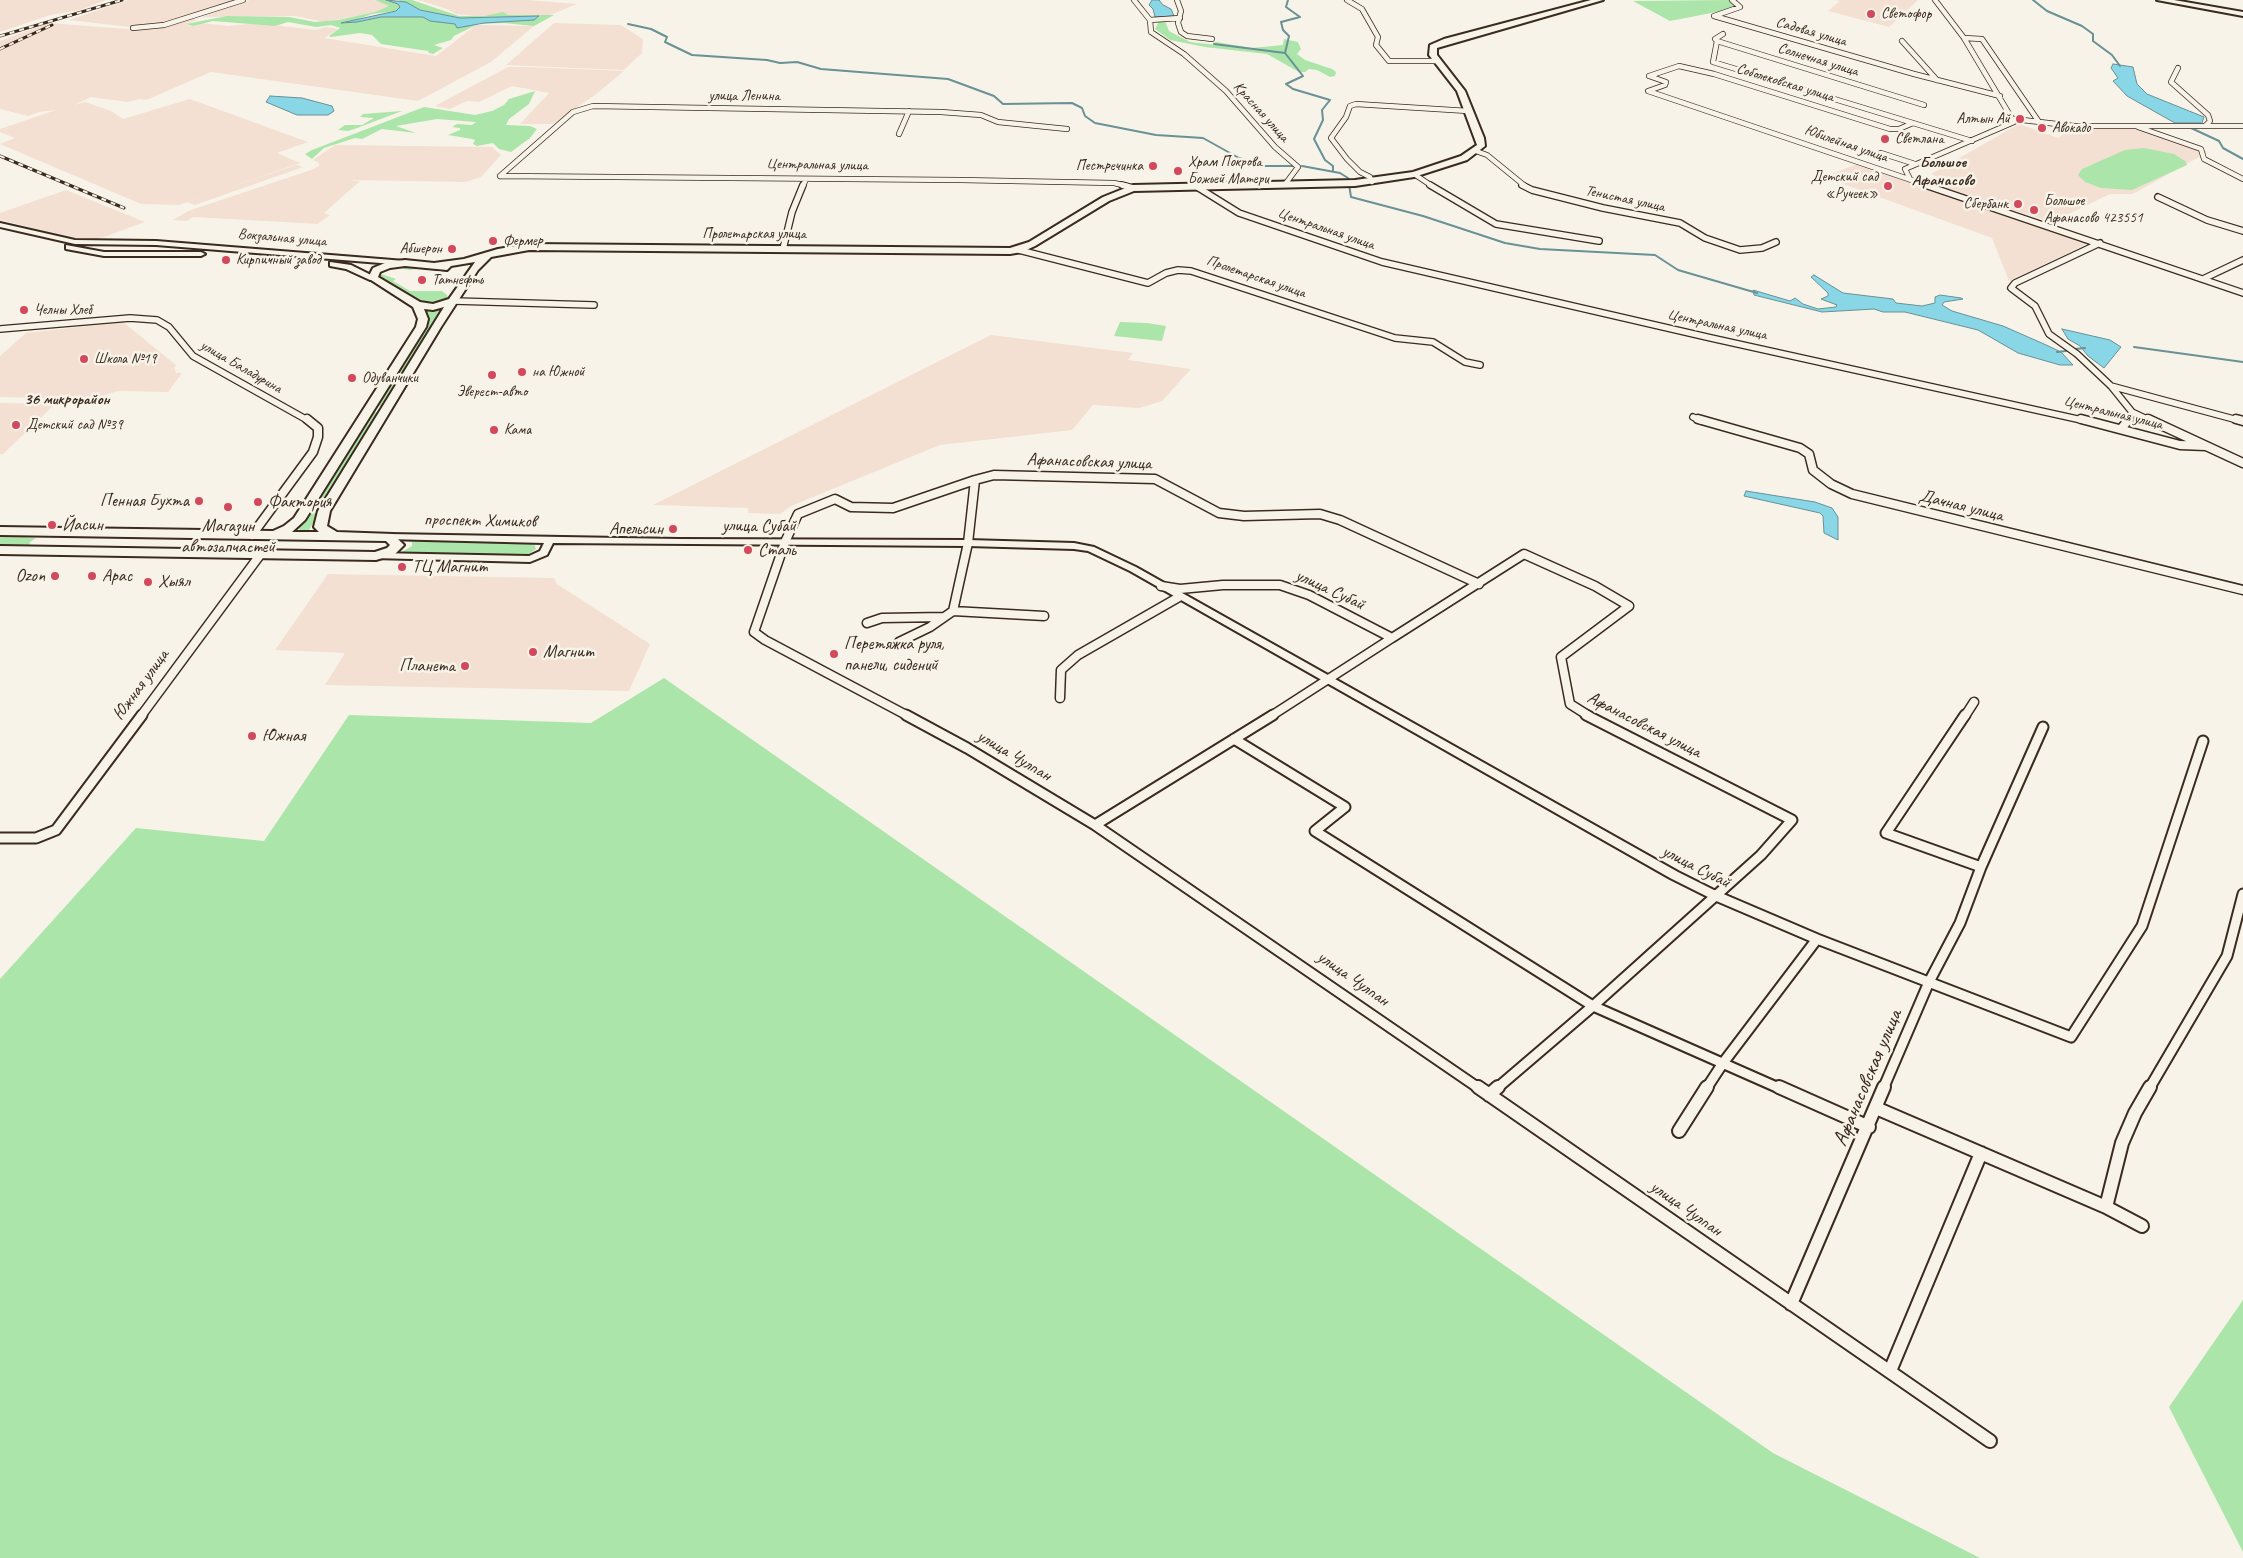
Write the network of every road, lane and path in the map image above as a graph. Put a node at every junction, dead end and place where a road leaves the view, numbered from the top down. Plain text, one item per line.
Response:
1 (243, 0) edge
2 (1134, 0) edge
3 (1177, 0) edge
4 (1347, 0) edge
5 (1599, 0) edge
6 (1732, 0) edge
7 (1936, 0) edge
8 (2161, 0) edge
9 (2243, 14) edge
10 (1180, 18) junction
11 (1150, 20) junction
12 (133, 28) dead end
13 (1723, 34) dead end
14 (1964, 38) junction
15 (1212, 39) dead end
16 (1717, 41) junction
17 (1902, 41) dead end
18 (1438, 61) junction
19 (2178, 68) dead end
20 (1649, 76) joint
21 (1937, 80) junction
22 (2000, 96) junction
23 (1924, 105) dead end
24 (578, 109) joint
25 (1468, 111) junction
26 (909, 112) junction
27 (2014, 119) junction
28 (2039, 122) junction
29 (1913, 123) junction
30 (2133, 124) junction
31 (2206, 125) junction
32 (1067, 129) dead end
33 (2243, 129) edge
34 (899, 134) dead end
35 (1972, 142) junction
36 (1476, 151) junction
37 (1881, 153) dead end
38 (1915, 164) junction
39 (1905, 169) junction
40 (1886, 171) junction
41 (1414, 174) junction
42 (500, 176) joint
43 (806, 179) junction
44 (1910, 179) junction
45 (2243, 179) edge
46 (1372, 182) junction
47 (1286, 183) junction
48 (1194, 185) junction
49 (1133, 188) junction
50 (2158, 197) dead end
51 (0, 227) edge
52 (2243, 231) edge
53 (1599, 241) dead end
54 (1776, 242) dead end
55 (100, 243) junction
56 (156, 243) junction
57 (2100, 243) junction
58 (783, 249) junction
59 (1019, 250) junction
60 (87, 252) junction
61 (146, 254) junction
62 (489, 255) junction
63 (2243, 260) edge
64 (406, 263) junction
65 (437, 265) junction
66 (373, 278) junction
67 (467, 278) junction
68 (2203, 279) junction
69 (2243, 293) edge
70 (454, 301) junction
71 (417, 305) junction
72 (594, 305) dead end
73 (0, 329) edge
74 (1480, 365) dead end
75 (2111, 386) junction
76 (2131, 391) junction
77 (2117, 393) junction
78 (369, 406) junction
79 (389, 406) junction
80 (2132, 412) junction
81 (1693, 417) dead end
82 (2243, 421) edge
83 (2121, 429) junction
84 (2206, 446) junction
85 (2243, 463) edge
86 (975, 480) junction
87 (0, 531) edge
88 (66, 532) junction
89 (252, 535) junction
90 (272, 535) junction
91 (334, 536) junction
92 (389, 537) junction
93 (550, 539) junction
94 (785, 542) junction
95 (968, 543) junction
96 (0, 550) edge
97 (42, 551) junction
98 (260, 554) junction
99 (376, 556) junction
100 (1479, 584) junction
101 (1161, 586) junction
102 (2243, 590) edge
103 (1179, 597) junction
104 (954, 611) junction
105 (1044, 616) dead end
106 (944, 617) junction
107 (867, 623) dead end
108 (1392, 638) junction
109 (899, 642) dead end
110 (1328, 680) junction
111 (1060, 698) dead end
112 (1974, 702) dead end
113 (2043, 726) dead end
114 (1234, 739) junction
115 (2203, 741) dead end
116 (1095, 825) junction
117 (0, 838) edge
118 (1982, 867) junction
119 (2243, 894) edge
120 (1714, 895) junction
121 (1817, 939) junction
122 (1929, 982) junction
123 (1593, 1006) junction
124 (1724, 1063) junction
125 (1489, 1094) junction
126 (1876, 1108) junction
127 (1869, 1127) junction
128 (1679, 1131) dead end
129 (1981, 1153) junction
130 (2106, 1206) junction
131 (2142, 1226) dead end
132 (1791, 1304) junction
133 (1890, 1370) junction
134 (1990, 1441) dead end

1 - 12 street
2 - 11 street, Красная улица
3 - 10 street
4 - 18 street
5 - 18 main road
6 - 21 street, Садовая улица
7 - 14 street
8 - 9 main road
10 - 11 street
10 - 15 street
11 - 47 street, Красная улица
13 - 16 street
14 - 22 street
14 - 28 street
16 - 23 street, Солнечная улица
16 - 29 street
17 - 21 street
18 - 25 main road
19 - 31 street
20 - 29 street, Соболековская улица
20 - 40 street, Юбилейная улица
21 - 22 street
22 - 27 street
24 - 26 street, улица Ленина
24 - 42 street
25 - 36 main road
25 - 46 street
26 - 32 street, улица Ленина
26 - 34 street
27 - 28 street
27 - 35 street
28 - 30 street
29 - 35 street
30 - 31 street
30 - 45 street
31 - 33 street
35 - 38 street
36 - 41 main road
36 - 54 street, Тенистая улица
37 - 38 street, Юбилейная улица
38 - 39 street
39 - 40 street
39 - 44 street
40 - 44 street, Юбилейная улица
41 - 46 main road
41 - 53 street
42 - 43 street, Центральная улица
43 - 49 street, Центральная улица
43 - 58 street
44 - 57 street, Юбилейная улица
46 - 47 main road
47 - 48 main road
48 - 49 main road
48 - 83 street, Центральная улица
49 - 59 main road
50 - 52 street
51 - 55 main road, Вокзальная улица
51 - 60 main road, Вокзальная улица
55 - 56 main road, Вокзальная улица
55 - 60 main road
56 - 61 main road
56 - 64 main road, Вокзальная улица
57 - 68 street, Юбилейная улица
57 - 75 street
58 - 59 main road, Пролетарская улица
58 - 62 main road, Пролетарская улица
59 - 74 street, Пролетарская улица
60 - 61 main road, Вокзальная улица
61 - 66 main road, Вокзальная улица
62 - 65 main road, Пролетарская улица
62 - 67 main road
63 - 68 street
64 - 65 main road, Вокзальная улица
64 - 66 main road, Вокзальная улица
65 - 67 main road, Вокзальная улица
66 - 71 main road, Вокзальная улица
67 - 70 main road
68 - 69 street, Юбилейная улица
70 - 71 main road
70 - 72 street
70 - 79 main road
71 - 78 main road
73 - 89 street, улица Баладурина
75 - 76 street
75 - 77 street
76 - 77 street
76 - 82 street
77 - 80 street
78 - 79 main road
78 - 90 main road
79 - 91 main road
80 - 83 street
80 - 84 street
81 - 102 street, Дачная улица
83 - 84 street, Центральная улица
84 - 85 street, Центральная улица
86 - 94 street, Афанасовская улица
86 - 95 street
86 - 100 street, Афанасовская улица
87 - 88 main road, проспект Химиков
88 - 89 main road, проспект Химиков
88 - 97 main road
89 - 90 main road, проспект Химиков
90 - 91 main road, проспект Химиков
91 - 92 main road, проспект Химиков
92 - 93 street, проспект Химиков
92 - 99 main road
93 - 94 street, улица Субай
93 - 99 street, проспект Химиков
94 - 95 street, улица Субай
94 - 116 street, улица Чулпан
95 - 101 street, улица Субай
95 - 104 street
96 - 97 main road, проспект Химиков
97 - 98 main road, проспект Химиков
98 - 99 main road, проспект Химиков
98 - 117 street, Южная улица
100 - 108 street
100 - 120 street, Афанасовская улица
101 - 103 street, улица Субай
101 - 108 street, улица Субай
103 - 110 street, улица Субай
103 - 111 street
104 - 105 street
104 - 106 street
106 - 107 street
106 - 109 street
108 - 110 street
110 - 114 street
110 - 120 street, улица Субай
112 - 118 street
113 - 118 street, Афанасовская улица
114 - 116 street
114 - 123 street
115 - 122 street, улица Субай
116 - 125 street, улица Чулпан
118 - 122 street, Афанасовская улица
119 - 130 street
120 - 121 street, улица Субай
120 - 123 street
121 - 122 street, улица Субай
121 - 124 street
122 - 126 street, Афанасовская улица
123 - 124 street
123 - 125 street
124 - 127 street
124 - 128 street
125 - 132 street, улица Чулпан
126 - 127 street, Афанасовская улица
126 - 129 street
127 - 132 street, Афанасовская улица
129 - 130 street
129 - 133 street
130 - 131 street
132 - 133 street, улица Чулпан
133 - 134 street, улица Чулпан

